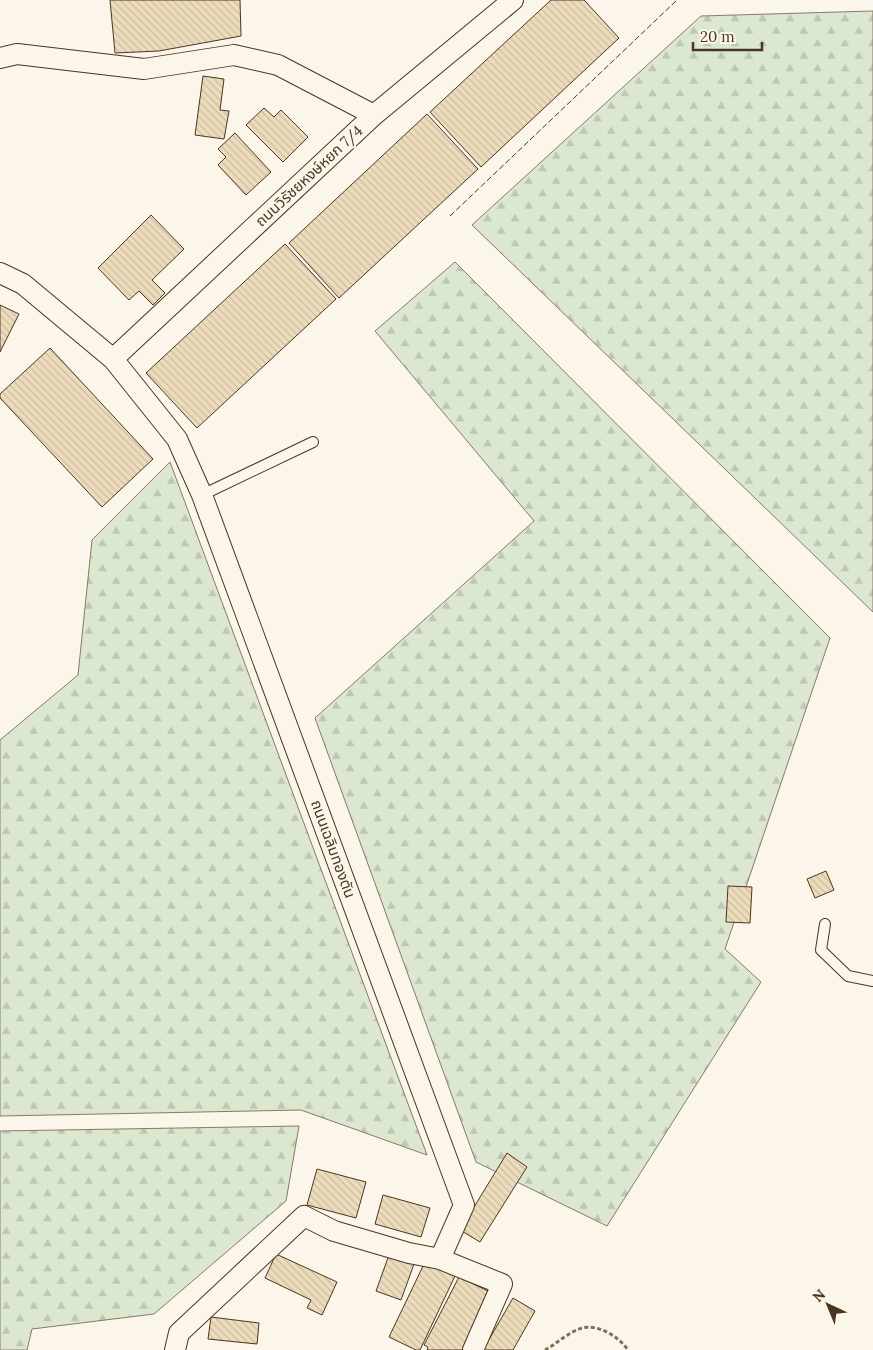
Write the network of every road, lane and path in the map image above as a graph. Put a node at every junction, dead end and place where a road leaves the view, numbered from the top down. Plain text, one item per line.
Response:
1 (512, 0) edge
2 (0, 58) edge
3 (374, 115) junction
4 (0, 273) edge
5 (113, 359) junction
6 (313, 442) dead end
7 (202, 495) junction
8 (825, 924) dead end
9 (873, 981) edge
10 (440, 1259) junction
11 (175, 1350) edge
12 (473, 1350) edge
13 (545, 1350) edge
14 (628, 1350) edge

1 - 3 street, ถนนวิรัชยหงษ์หยก 7/4
2 - 3 street
3 - 5 street, ถนนวิรัชยหงษ์หยก 7/4
4 - 5 street, ถนนเฉลิมทองตัน
5 - 7 street, ถนนเฉลิมทองตัน
6 - 7 lane
7 - 10 street, ถนนเฉลิมทองตัน
8 - 9 lane
10 - 11 street
10 - 12 street
13 - 14 path

